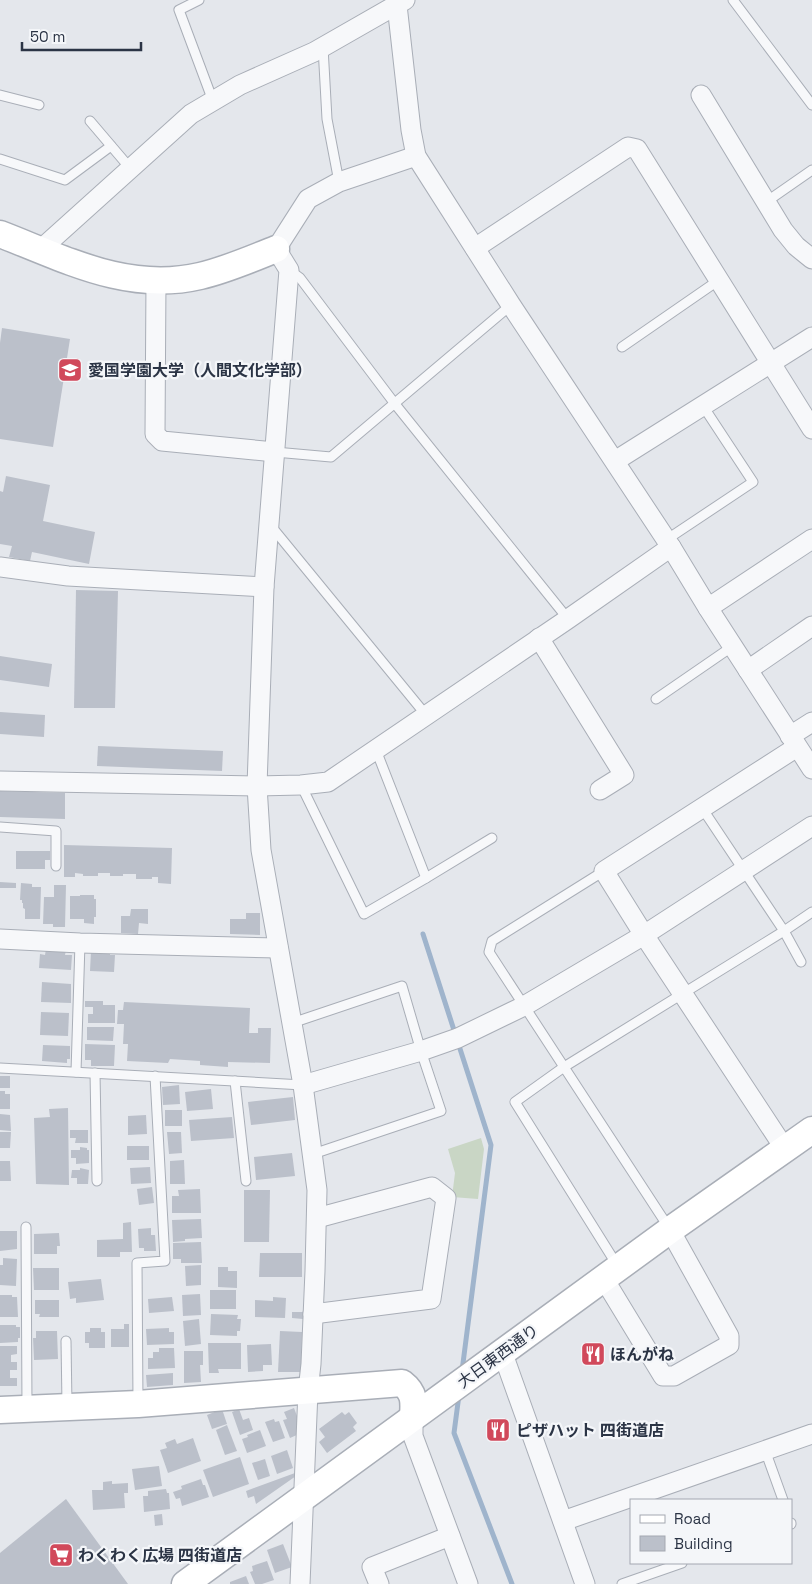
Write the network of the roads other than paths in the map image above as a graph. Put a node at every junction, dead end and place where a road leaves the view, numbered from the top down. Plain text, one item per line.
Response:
1 (199, 0) edge
2 (733, 0) edge
3 (400, 2) edge
4 (323, 47) junction
5 (0, 95) edge
6 (702, 95) dead end
7 (213, 101) junction
8 (39, 105) dead end
9 (812, 105) edge
10 (90, 121) dead end
11 (111, 146) junction
12 (416, 156) junction
13 (0, 159) edge
14 (130, 168) junction
15 (812, 170) edge
16 (339, 182) junction
17 (766, 202) junction
18 (0, 234) edge
19 (475, 248) junction
20 (40, 250) junction
21 (812, 259) edge
22 (282, 260) junction
23 (156, 280) junction
24 (719, 280) junction
25 (511, 305) junction
26 (812, 337) edge
27 (622, 347) dead end
28 (771, 364) junction
29 (395, 404) junction
30 (703, 406) junction
31 (812, 429) edge
32 (275, 452) junction
33 (615, 461) junction
34 (270, 524) junction
35 (812, 539) edge
36 (668, 543) junction
37 (0, 567) edge
38 (264, 587) junction
39 (708, 608) junction
40 (568, 619) junction
41 (812, 626) edge
42 (539, 638) junction
43 (733, 646) junction
44 (748, 670) junction
45 (656, 699) dead end
46 (426, 715) junction
47 (812, 722) edge
48 (793, 741) junction
49 (376, 750) junction
50 (812, 769) edge
51 (0, 781) edge
52 (301, 785) junction
53 (257, 786) junction
54 (600, 790) dead end
55 (702, 808) junction
56 (812, 826) edge
57 (0, 827) edge
58 (492, 838) dead end
59 (56, 866) dead end
60 (604, 871) junction
61 (744, 872) junction
62 (426, 878) junction
63 (812, 912) edge
64 (784, 931) junction
65 (644, 935) junction
66 (0, 939) edge
67 (80, 943) junction
68 (278, 948) junction
69 (801, 962) dead end
70 (682, 994) junction
71 (524, 1006) junction
72 (292, 1023) junction
73 (421, 1051) junction
74 (564, 1067) junction
75 (0, 1068) edge
76 (76, 1072) junction
77 (95, 1073) junction
78 (155, 1076) junction
79 (235, 1081) junction
80 (303, 1085) junction
81 (812, 1130) edge
82 (785, 1149) junction
83 (313, 1154) junction
84 (97, 1181) dead end
85 (246, 1181) dead end
86 (317, 1218) junction
87 (26, 1227) dead end
88 (670, 1230) junction
89 (612, 1274) junction
90 (313, 1314) junction
91 (66, 1341) dead end
92 (503, 1354) junction
93 (308, 1391) junction
94 (138, 1404) junction
95 (67, 1407) junction
96 (27, 1409) junction
97 (0, 1410) edge
98 (413, 1417) junction
99 (812, 1434) edge
100 (765, 1450) junction
101 (304, 1497) junction
102 (783, 1499) edge
103 (562, 1521) junction
104 (450, 1536) junction
105 (679, 1564) edge
106 (297, 1583) edge
107 (185, 1584) edge
108 (379, 1584) edge
109 (468, 1584) edge
110 (585, 1584) edge
111 (622, 1584) edge

1 - 7 lane
2 - 9 lane
3 - 4 street
3 - 12 street
4 - 7 street
4 - 16 lane
5 - 8 lane
6 - 17 street
7 - 14 street
10 - 11 lane
11 - 13 lane
11 - 14 lane
12 - 16 street
12 - 19 street
14 - 20 street
15 - 17 lane
16 - 22 street
17 - 21 street
18 - 20 street
19 - 24 street
19 - 25 street
20 - 23 street
22 - 23 street
22 - 29 lane
22 - 32 street
23 - 32 street
24 - 27 lane
24 - 28 street
25 - 29 lane
25 - 33 street
26 - 28 street
28 - 30 street
28 - 31 street
29 - 32 lane
29 - 40 lane
30 - 33 street
30 - 36 lane
32 - 34 street
33 - 36 street
34 - 38 street
34 - 46 lane
35 - 39 street
36 - 39 street
36 - 40 street
37 - 38 street
38 - 53 street
39 - 43 street
40 - 42 street
41 - 44 street
42 - 46 street
42 - 54 street
43 - 44 street
43 - 45 lane
44 - 48 street
46 - 49 street
47 - 48 street
48 - 50 street
48 - 55 street
49 - 52 street
49 - 62 lane
51 - 53 street
52 - 53 street
52 - 62 lane
53 - 68 street
55 - 60 street
55 - 61 lane
56 - 61 street
57 - 59 lane
58 - 62 lane
60 - 65 street
60 - 71 lane
61 - 64 lane
61 - 65 street
63 - 64 lane
64 - 69 lane
64 - 70 lane
65 - 70 street
65 - 71 street
66 - 67 street
67 - 68 street
67 - 76 lane
68 - 72 street
70 - 74 lane
70 - 82 street
71 - 73 street
71 - 74 lane
72 - 73 lane
72 - 80 street
73 - 80 street
73 - 83 lane
74 - 88 lane
74 - 89 lane
75 - 76 lane
76 - 77 lane
77 - 78 lane
77 - 84 lane
78 - 79 lane
78 - 94 lane
79 - 80 lane
79 - 85 lane
80 - 83 street
81 - 82 street, 大日東西通り
82 - 88 street, 大日東西通り
83 - 86 street
86 - 90 street
86 - 90 street
87 - 96 lane
88 - 89 street, 大日東西通り
88 - 89 street
89 - 92 street, 大日東西通り
90 - 93 street
91 - 95 lane
92 - 98 street, 大日東西通り
92 - 103 street
93 - 94 street
93 - 98 street
93 - 101 street
94 - 95 street
95 - 96 street
96 - 97 street
98 - 101 street, 大日東西通り
98 - 104 street
99 - 100 street
100 - 102 lane
100 - 103 street
101 - 106 street
101 - 107 street, 大日東西通り
103 - 110 street
104 - 108 street
104 - 109 street
105 - 111 lane

